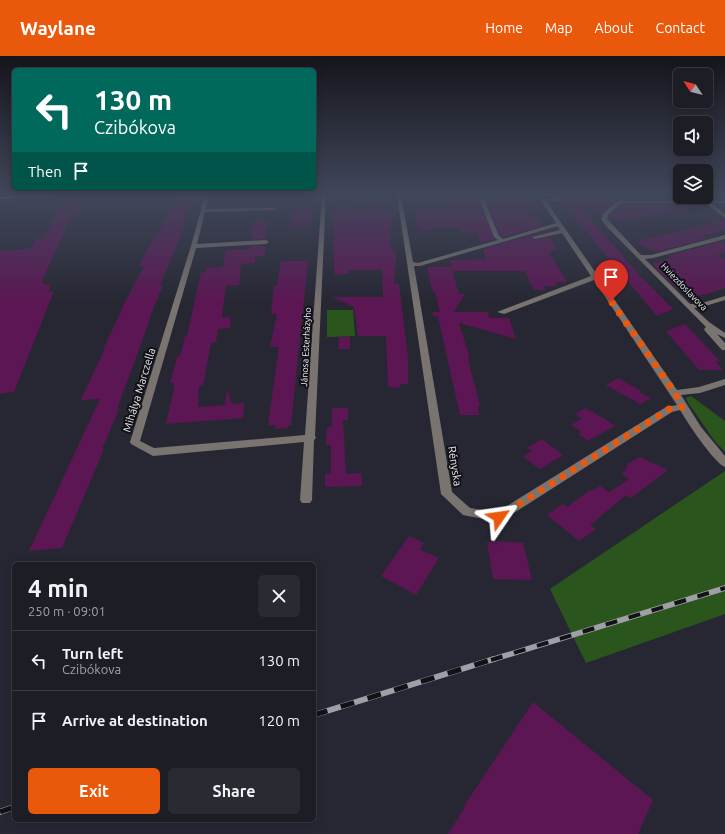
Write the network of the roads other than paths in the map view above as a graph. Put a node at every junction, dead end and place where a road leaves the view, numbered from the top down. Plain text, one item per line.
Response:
1 (197, 231) edge
2 (322, 231) edge
3 (405, 231) edge
4 (495, 231) edge
5 (533, 231) edge
6 (563, 231) edge
7 (564, 231) edge
8 (616, 231) edge
9 (535, 237) dead end
10 (725, 237) edge
11 (501, 240) junction
12 (266, 242) dead end
13 (194, 246) junction
14 (640, 257) junction
15 (411, 264) junction
16 (595, 277) junction
17 (725, 298) edge
18 (689, 306) junction
19 (501, 312) dead end
20 (706, 324) junction
21 (725, 336) edge
22 (725, 348) edge
23 (725, 382) edge
24 (675, 393) junction
25 (682, 407) junction
26 (311, 438) junction
27 (725, 463) edge
28 (306, 500) dead end

1 - 13 street, Mihálya Marczella
2 - 26 street, Jánosa Esterházyho
3 - 15 street, Rényska
4 - 11 street
5 - 11 street
6 - 9 street
7 - 16 street
8 - 14 street, Hviezdoslavova
10 - 14 street
11 - 15 street
12 - 13 street
13 - 26 street, Mihálya Marczella
14 - 18 street, Hviezdoslavova
15 - 25 street, Rényska
16 - 19 street
16 - 24 street
17 - 18 street
18 - 20 street, Hviezdoslavova
20 - 21 street, Hviezdoslavova
20 - 22 street, Hviezdoslavova
23 - 24 street
24 - 25 street
25 - 27 street
26 - 28 street, Jánosa Esterházyho

